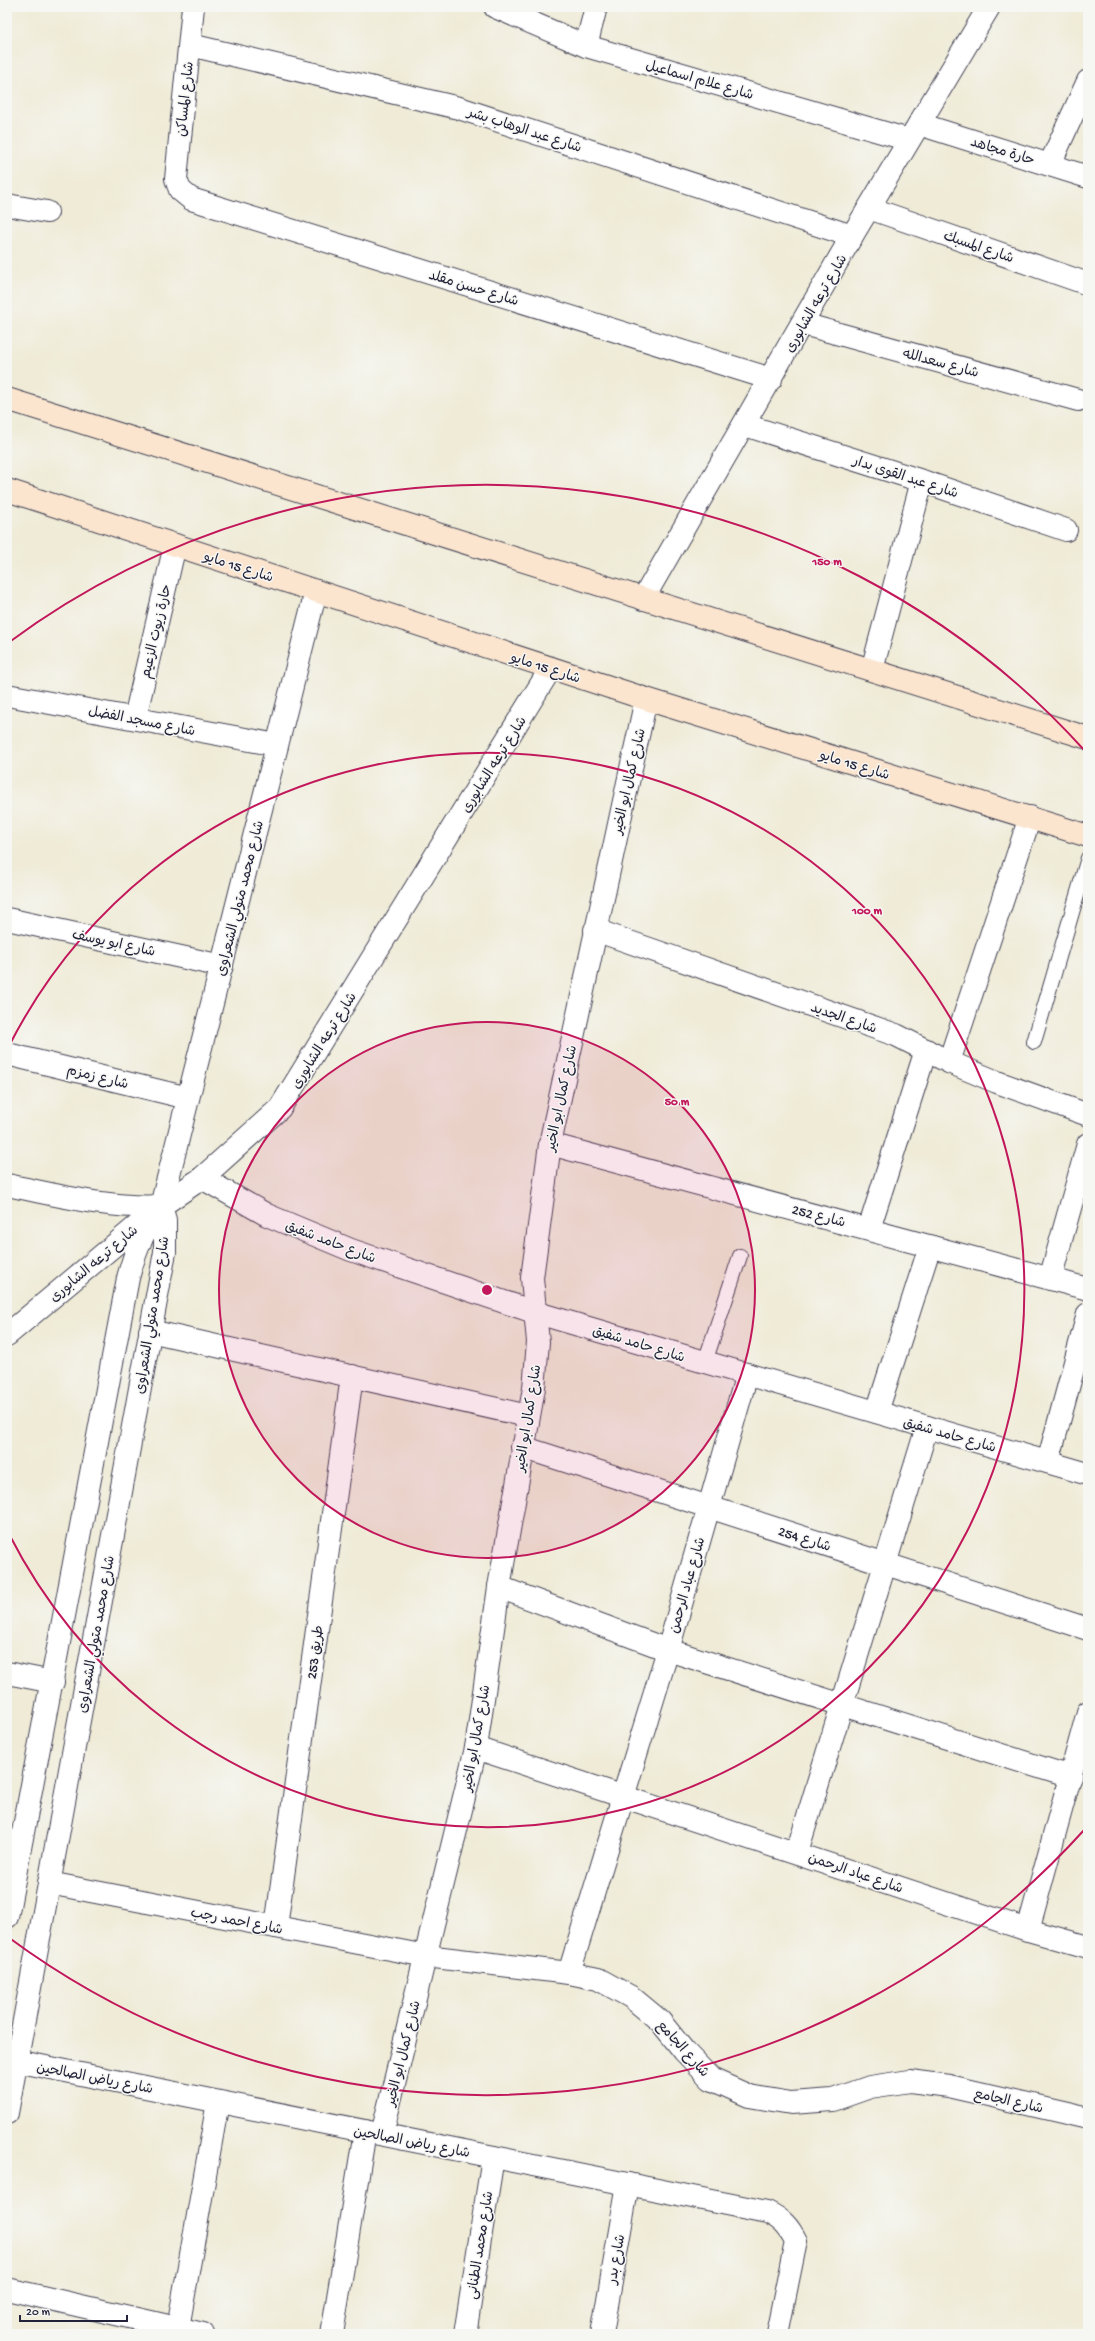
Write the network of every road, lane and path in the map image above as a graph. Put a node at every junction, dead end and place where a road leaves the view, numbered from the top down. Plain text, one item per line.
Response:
1 (193, 7) edge
2 (495, 7) edge
3 (596, 7) edge
4 (989, 7) edge
5 (190, 45) junction
6 (586, 46) junction
7 (1088, 81) edge
8 (914, 132) junction
9 (1050, 164) junction
10 (1088, 177) edge
11 (180, 190) joint
12 (7, 205) edge
13 (869, 208) junction
14 (47, 212) dead end
15 (852, 236) junction
16 (1088, 284) edge
17 (803, 324) junction
18 (771, 379) junction
19 (7, 399) edge
20 (1078, 400) dead end
21 (745, 425) junction
22 (922, 481) junction
23 (7, 490) edge
24 (1066, 530) dead end
25 (175, 545) junction
26 (316, 591) junction
27 (643, 599) junction
28 (551, 668) junction
29 (872, 670) junction
30 (7, 695) edge
31 (646, 699) junction
32 (135, 718) junction
33 (1088, 738) edge
34 (277, 745) junction
35 (1030, 817) junction
36 (1088, 836) edge
37 (1088, 858) edge
38 (7, 919) edge
39 (595, 930) junction
40 (222, 966) junction
41 (1034, 1042) dead end
42 (926, 1050) junction
43 (7, 1054) edge
44 (949, 1062) junction
45 (188, 1098) junction
46 (1088, 1115) edge
47 (550, 1144) junction
48 (1088, 1144) edge
49 (202, 1178) junction
50 (7, 1185) edge
51 (161, 1206) junction
52 (869, 1228) junction
53 (930, 1246) junction
54 (740, 1256) dead end
55 (1050, 1278) junction
56 (1088, 1289) edge
57 (534, 1312) junction
58 (1088, 1314) edge
59 (150, 1331) junction
60 (7, 1334) edge
61 (705, 1362) junction
62 (747, 1374) junction
63 (352, 1376) junction
64 (877, 1412) junction
65 (528, 1416) junction
66 (927, 1427) junction
67 (522, 1447) junction
68 (1048, 1462) junction
69 (1088, 1474) edge
70 (708, 1507) junction
71 (885, 1564) junction
72 (499, 1587) junction
73 (1088, 1629) edge
74 (668, 1650) junction
75 (7, 1673) edge
76 (53, 1682) junction
77 (842, 1705) junction
78 (1088, 1712) edge
79 (476, 1748) junction
80 (1071, 1777) junction
81 (624, 1796) junction
82 (797, 1852) junction
83 (49, 1883) junction
84 (7, 1917) edge
85 (276, 1927) junction
86 (1028, 1930) junction
87 (1088, 1946) edge
88 (426, 1956) junction
89 (569, 1973) junction
90 (16, 2061) junction
91 (218, 2102) junction
92 (7, 2113) edge
93 (1088, 2118) edge
94 (373, 2133) junction
95 (493, 2157) junction
96 (628, 2184) junction
97 (7, 2290) edge
98 (178, 2328) junction
99 (203, 2334) edge
100 (332, 2334) edge
101 (466, 2334) edge
102 (602, 2334) edge
103 (777, 2334) edge

1 - 5 street, شارع المساكن
2 - 6 street, شارع علام اسماعيل
3 - 6 street
4 - 8 street, شارع ترعه الشابورى
5 - 11 street, شارع المساكن
5 - 15 street, شارع عبد الوهاب بشر
6 - 8 street, شارع علام اسماعيل
7 - 9 street
8 - 9 street, حارة مجاهد
8 - 13 street, شارع ترعه الشابورى
9 - 10 street, حارة مجاهد
11 - 18 street, شارع حسن مقلد
12 - 14 street
13 - 15 street, شارع ترعه الشابورى
13 - 16 street, شارع المسبك
15 - 17 street, شارع ترعه الشابورى
17 - 18 street, شارع ترعه الشابورى
17 - 20 street, شارع سعدالله
18 - 21 street, شارع ترعه الشابورى
19 - 27 main road
21 - 22 street, شارع عبد القوى بدار
21 - 27 street, شارع ترعه الشابورى
22 - 24 street, شارع عبد القوى بدار
22 - 29 street
23 - 25 main road, شارع 15 مايو
25 - 26 main road, شارع 15 مايو
25 - 32 street, حارة زيوت الزعيم
26 - 28 main road, شارع 15 مايو
26 - 34 street, شارع محمد متولي الشعراوى
27 - 29 main road
28 - 31 main road, شارع 15 مايو
28 - 49 street, شارع ترعه الشابورى
29 - 33 main road
30 - 32 street, شارع مسجد الفضل
31 - 35 main road, شارع 15 مايو
31 - 39 street, شارع كمال ابو الخير
32 - 34 street, شارع مسجد الفضل
34 - 40 street, شارع محمد متولي الشعراوى
35 - 36 main road, شارع 15 مايو
35 - 44 street
37 - 41 lane
38 - 40 street, شارع ابو يوسف
39 - 42 street, شارع الجديد
39 - 47 street, شارع كمال ابو الخير
40 - 45 street, شارع محمد متولي الشعراوى
42 - 44 street, شارع الجديد
42 - 52 street
43 - 45 street, شارع زمزم
44 - 46 street, شارع الجديد
45 - 51 street, شارع محمد متولي الشعراوى
47 - 52 street, شارع 252
47 - 57 street, شارع كمال ابو الخير
48 - 55 street
49 - 51 street, شارع ترعه الشابورى
49 - 57 street, شارع حامد شفيق
50 - 51 street
51 - 59 street, شارع محمد متولي الشعراوى
51 - 60 street, شارع ترعه الشابورى
51 - 76 street, شارع محمد متولي الشعراوى
52 - 53 street, شارع 252
53 - 55 street, شارع 252
53 - 64 street
54 - 61 lane
55 - 56 street, شارع 252
57 - 61 street, شارع حامد شفيق
57 - 65 street, شارع كمال ابو الخير
58 - 68 street
59 - 63 street
59 - 83 street, شارع محمد متولي الشعراوى
61 - 62 street, شارع حامد شفيق
62 - 64 street, شارع حامد شفيق
62 - 70 street, شارع عباد الرحمن
63 - 65 street
63 - 85 street, طريق 253
64 - 66 street, شارع حامد شفيق
65 - 67 street, شارع كمال ابو الخير
66 - 68 street, شارع حامد شفيق
66 - 71 street
67 - 70 street, شارع 254
67 - 72 street, شارع كمال ابو الخير
68 - 69 street, شارع حامد شفيق
70 - 71 street, شارع 254
70 - 74 street, شارع عباد الرحمن
71 - 73 street, شارع 254
71 - 77 street
72 - 74 street
72 - 79 street, شارع كمال ابو الخير
74 - 77 street
74 - 81 street, شارع عباد الرحمن
75 - 76 street
76 - 84 street, شارع محمد متولي الشعراوى
77 - 80 street
77 - 82 street
78 - 80 street
79 - 81 street, شارع عباد الرحمن
79 - 88 street, شارع كمال ابو الخير
80 - 86 street
81 - 82 street, شارع عباد الرحمن
81 - 89 street, شارع عباد الرحمن
82 - 86 street, شارع عباد الرحمن
83 - 85 street, شارع احمد رجب
83 - 90 street, شارع محمد متولي الشعراوى
85 - 88 street, شارع احمد رجب
86 - 87 street, شارع عباد الرحمن
88 - 89 street, شارع الجامع
88 - 94 street, شارع كمال ابو الخير
89 - 93 street, شارع الجامع
90 - 91 street, شارع رياض الصالحين
90 - 92 street, شارع محمد متولي الشعراوى
91 - 94 street, شارع رياض الصالحين
91 - 98 street
94 - 95 street, شارع رياض الصالحين
94 - 100 street, شارع كمال ابو الخير
95 - 96 street, شارع رياض الصالحين
95 - 101 street, شارع محمد الطنانى
96 - 102 street, شارع بدر
96 - 103 street, شارع رياض الصالحين
97 - 98 street
98 - 99 street

